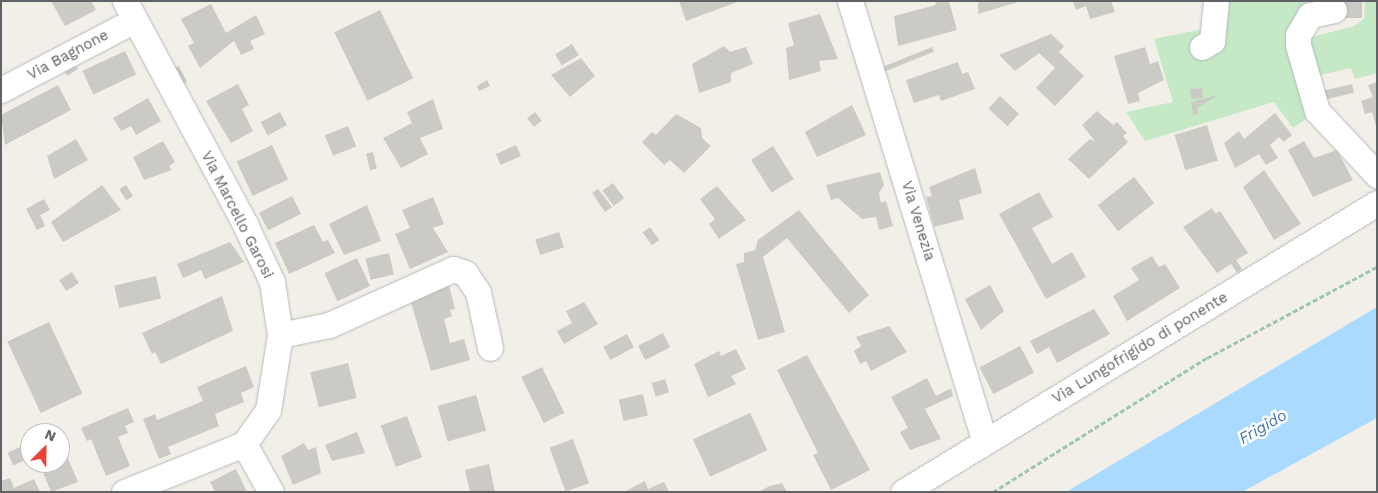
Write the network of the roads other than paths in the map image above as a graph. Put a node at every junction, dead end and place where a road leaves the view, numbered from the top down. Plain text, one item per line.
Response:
1 (850, 1) edge
2 (1216, 1) edge
3 (130, 10) edge
4 (1334, 10) dead end
5 (1202, 47) dead end
6 (1, 90) edge
7 (1377, 175) edge
8 (1377, 204) edge
9 (280, 335) junction
10 (490, 348) dead end
11 (985, 442) junction
12 (244, 444) junction
13 (124, 492) edge
14 (271, 492) edge
15 (903, 492) edge

1 - 11 street, Via Venezia
2 - 5 street
3 - 6 street, Via Bagnone
3 - 9 street, Via Marcello Garosi
4 - 7 street
8 - 11 street, Via Lungofrigido di ponente
9 - 10 street
9 - 12 street, Via Marcello Garosi
11 - 15 street, Via Lungofrigido di ponente
12 - 13 street
12 - 14 street

